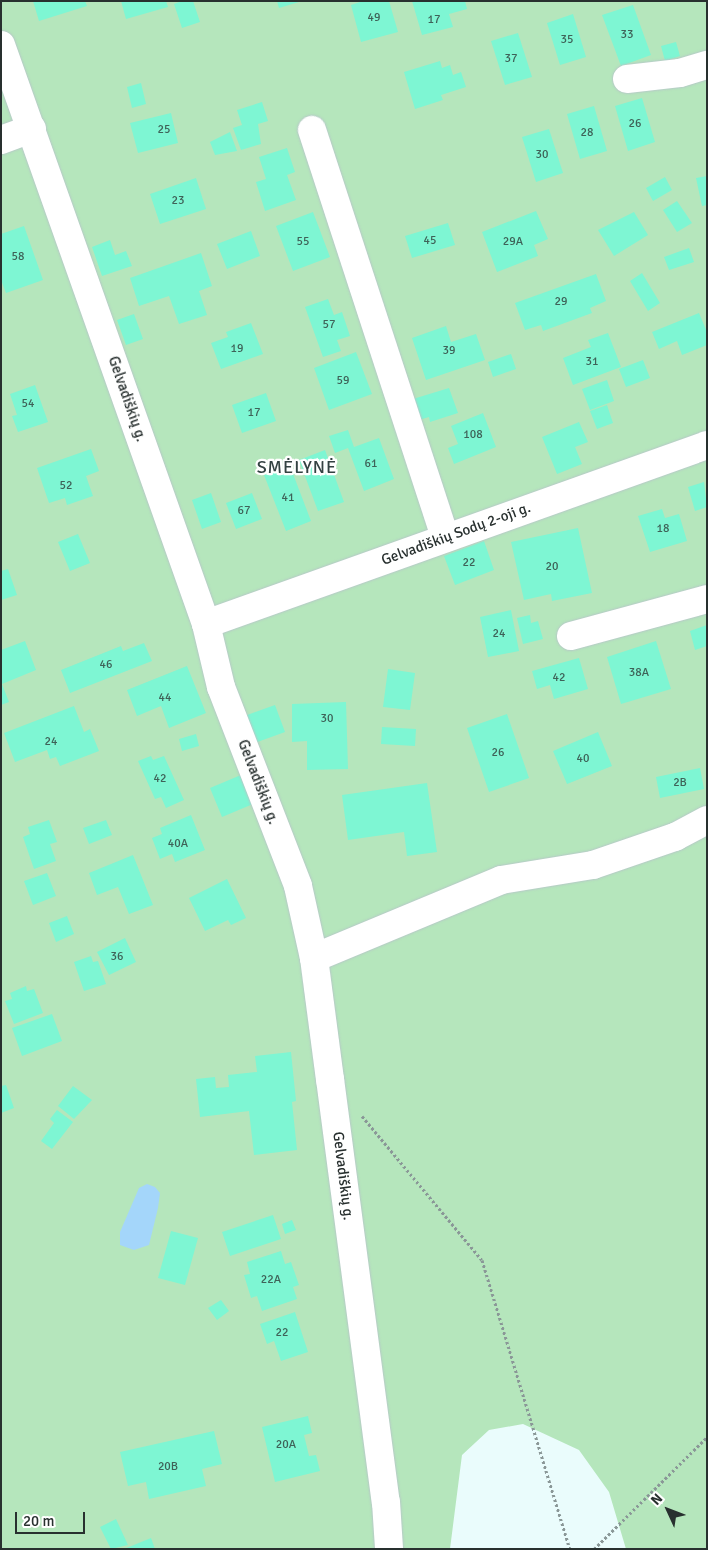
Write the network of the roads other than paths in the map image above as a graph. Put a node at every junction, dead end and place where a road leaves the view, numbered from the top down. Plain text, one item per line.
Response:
1 (1, 45) edge
2 (707, 65) edge
3 (627, 80) dead end
4 (32, 129) junction
5 (312, 130) dead end
6 (1, 140) edge
7 (707, 444) edge
8 (445, 538) junction
9 (707, 599) edge
10 (206, 624) junction
11 (571, 636) dead end
12 (707, 820) edge
13 (314, 958) junction
14 (389, 1549) edge

1 - 4 street, Gelvadiškių g.
2 - 3 street
4 - 6 street
4 - 10 street, Gelvadiškių g.
5 - 8 street
7 - 8 street, Gelvadiškių Sodų 2-oji g.
8 - 10 street, Gelvadiškių Sodų 2-oji g.
9 - 11 street
10 - 13 street, Gelvadiškių g.
12 - 13 street
13 - 14 street, Gelvadiškių g.

